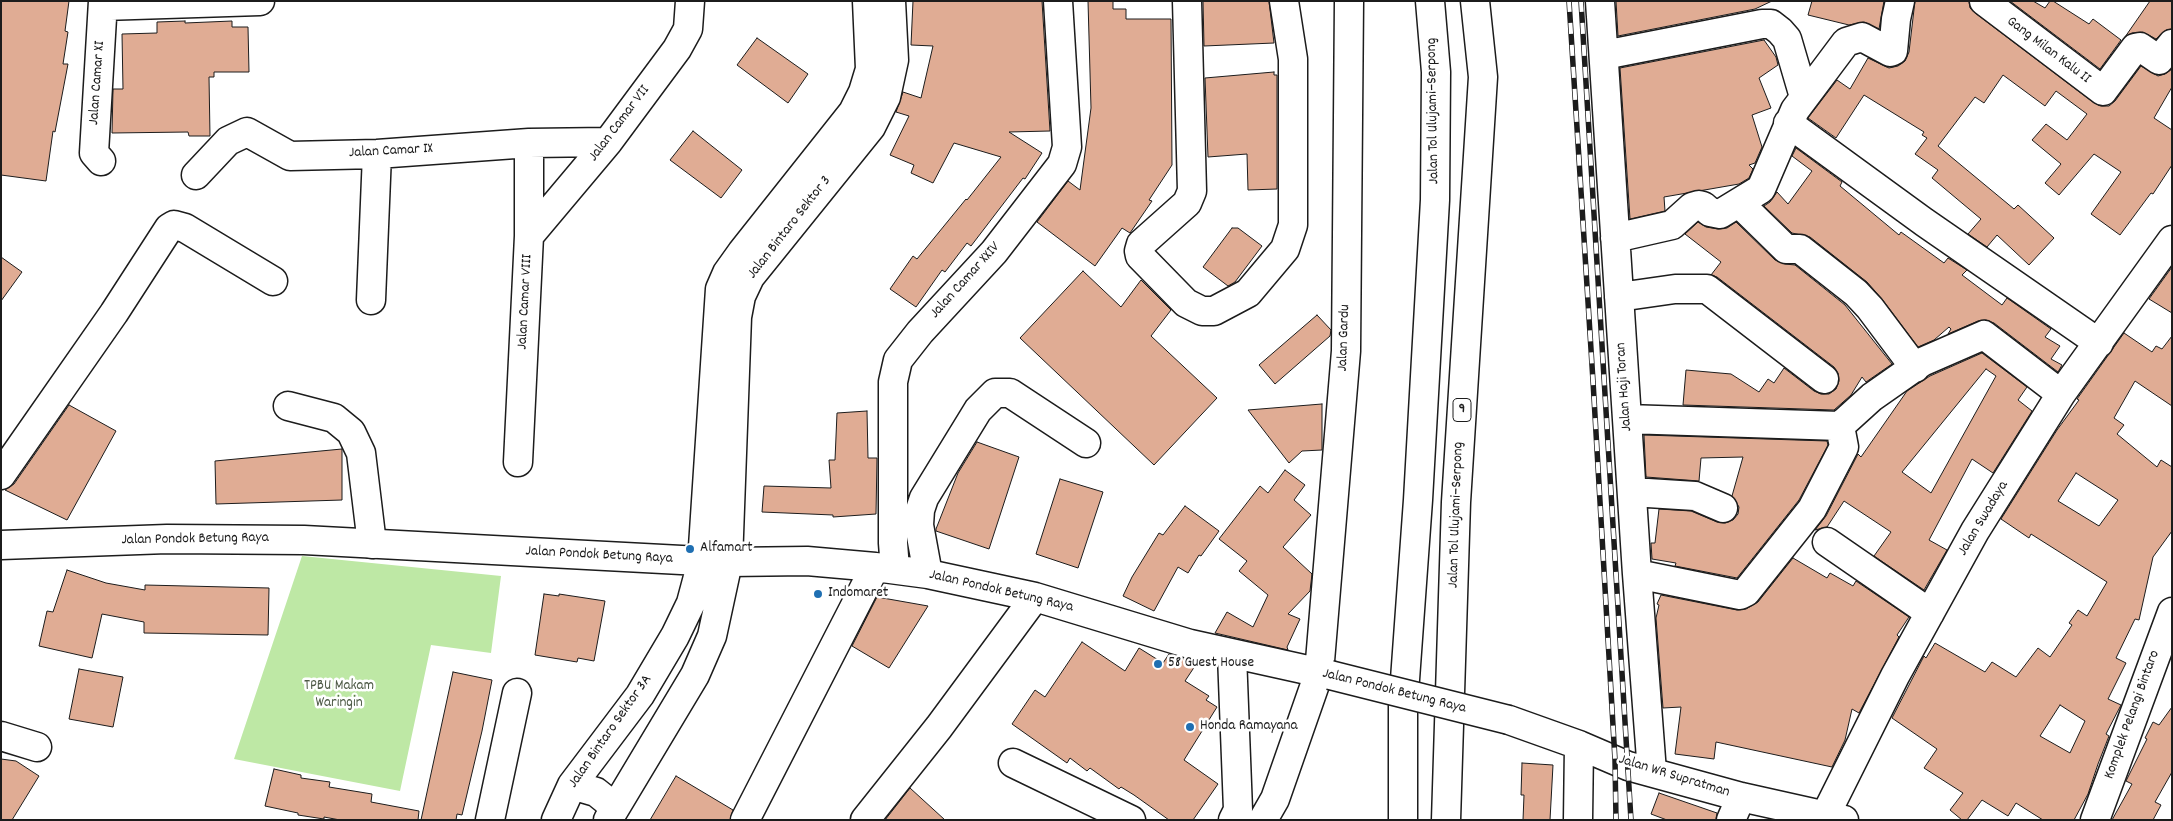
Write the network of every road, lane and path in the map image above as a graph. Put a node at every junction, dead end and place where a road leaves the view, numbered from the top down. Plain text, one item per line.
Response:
1 (260, 1) edge
2 (690, 1) edge
3 (868, 1) edge
4 (890, 1) edge
5 (1058, 1) edge
6 (1187, 1) edge
7 (1284, 1) edge
8 (1349, 1) edge
9 (1430, 1) edge
10 (1475, 1) edge
11 (1494, 1) edge
12 (1600, 1) edge
13 (1900, 1) edge
14 (1984, 1) edge
15 (103, 4) edge
16 (2172, 44) edge
17 (1604, 55) junction
18 (1483, 77) junction
19 (1804, 97) junction
20 (1788, 123) junction
21 (608, 142) junction
22 (529, 143) junction
23 (377, 154) junction
24 (101, 161) dead end
25 (196, 175) dead end
26 (1740, 204) junction
27 (529, 236) junction
28 (1616, 238) junction
29 (2172, 240) edge
30 (274, 281) dead end
31 (1619, 297) junction
32 (371, 300) dead end
33 (2098, 342) junction
34 (1914, 368) junction
35 (1824, 379) dead end
36 (2062, 394) junction
37 (288, 406) dead end
38 (1627, 419) junction
39 (1840, 426) junction
40 (1086, 443) dead end
41 (518, 462) dead end
42 (1, 475) edge
43 (1632, 492) junction
44 (1722, 508) dead end
45 (1827, 542) dead end
46 (372, 544) junction
47 (1, 545) edge
48 (715, 562) junction
49 (885, 568) junction
50 (928, 574) junction
51 (1637, 574) junction
52 (1035, 597) junction
53 (2172, 612) edge
54 (1930, 613) junction
55 (1232, 655) junction
56 (1324, 674) junction
57 (517, 693) dead end
58 (1509, 720) joint
59 (1, 736) edge
60 (1579, 745) junction
61 (37, 748) dead end
62 (1013, 763) dead end
63 (1652, 772) junction
64 (572, 785) junction
65 (1736, 808) edge
66 (611, 815) edge
67 (1834, 818) edge
68 (490, 820) edge
69 (556, 820) edge
70 (745, 820) edge
71 (865, 820) edge
72 (1131, 820) edge
73 (1232, 820) edge
74 (1263, 820) edge
75 (1403, 820) edge
76 (1446, 820) edge
77 (1578, 820) edge
78 (2095, 820) edge

1 - 15 main road
2 - 21 main road, Jalan Camar VII
3 - 48 main road, Jalan Bintaro Sektor 3
4 - 48 main road, Jalan Bintaro Sektor 3
5 - 49 main road, Jalan Camar XXIV
6 - 7 main road
8 - 56 main road, Jalan Gardu
9 - 75 main road, Jalan Tol Ulujami–Serpong
10 - 18 main road, Jalan Tol Ulujami–Serpong / 9
11 - 18 main road
12 - 17 main road, Jalan Haji Toran
13 - 19 main road
14 - 16 main road, Gang Milan Kalu II
15 - 24 main road, Jalan Camar XI
17 - 19 main road
17 - 28 main road, Jalan Haji Toran
18 - 76 main road, Jalan Tol Ulujami–Serpong / 9
19 - 20 main road
20 - 26 main road
20 - 33 main road
21 - 22 main road, Jalan Camar IX
21 - 27 main road, Jalan Camar VII
22 - 23 main road, Jalan Camar IX
22 - 27 main road, Jalan Camar VIII
23 - 25 main road, Jalan Camar IX
23 - 32 main road
26 - 28 main road
26 - 34 main road
27 - 41 main road, Jalan Camar VIII
28 - 31 main road, Jalan Haji Toran
29 - 33 main road, Jalan Swadaya
30 - 42 main road
31 - 35 main road
31 - 38 main road, Jalan Haji Toran
33 - 36 main road, Jalan Swadaya
34 - 36 main road
34 - 39 main road
36 - 54 main road, Jalan Swadaya
37 - 46 main road
38 - 39 main road
38 - 43 main road, Jalan Haji Toran
39 - 51 main road
40 - 50 main road
43 - 44 main road
43 - 51 main road, Jalan Haji Toran
45 - 54 main road
46 - 47 main road, Jalan Pondok Betung Raya
46 - 48 main road, Jalan Pondok Betung Raya
48 - 49 main road, Jalan Pondok Betung Raya
48 - 64 main road, Jalan Bintaro Sektor 3A
48 - 66 main road
49 - 50 main road, Jalan Pondok Betung Raya
49 - 70 main road
50 - 52 main road, Jalan Pondok Betung Raya
51 - 63 main road, Jalan Haji Toran
52 - 55 main road, Jalan Pondok Betung Raya
52 - 71 main road
53 - 78 main road, Komplek Pelangi Bintaro
54 - 67 main road, Jalan Swadaya
55 - 56 main road, Jalan Pondok Betung Raya
55 - 73 main road
56 - 58 main road, Jalan Pondok Betung Raya, bridge
56 - 74 main road, Jalan Gardu
57 - 68 main road
58 - 60 main road, Jalan WR Supratman
59 - 61 main road
60 - 63 main road, Jalan WR Supratman
60 - 77 main road
62 - 72 main road
63 - 65 main road, Jalan WR Supratman
64 - 66 main road
64 - 69 main road, Jalan Bintaro Sektor 3A
65 - 67 main road, Jalan WR Supratman

